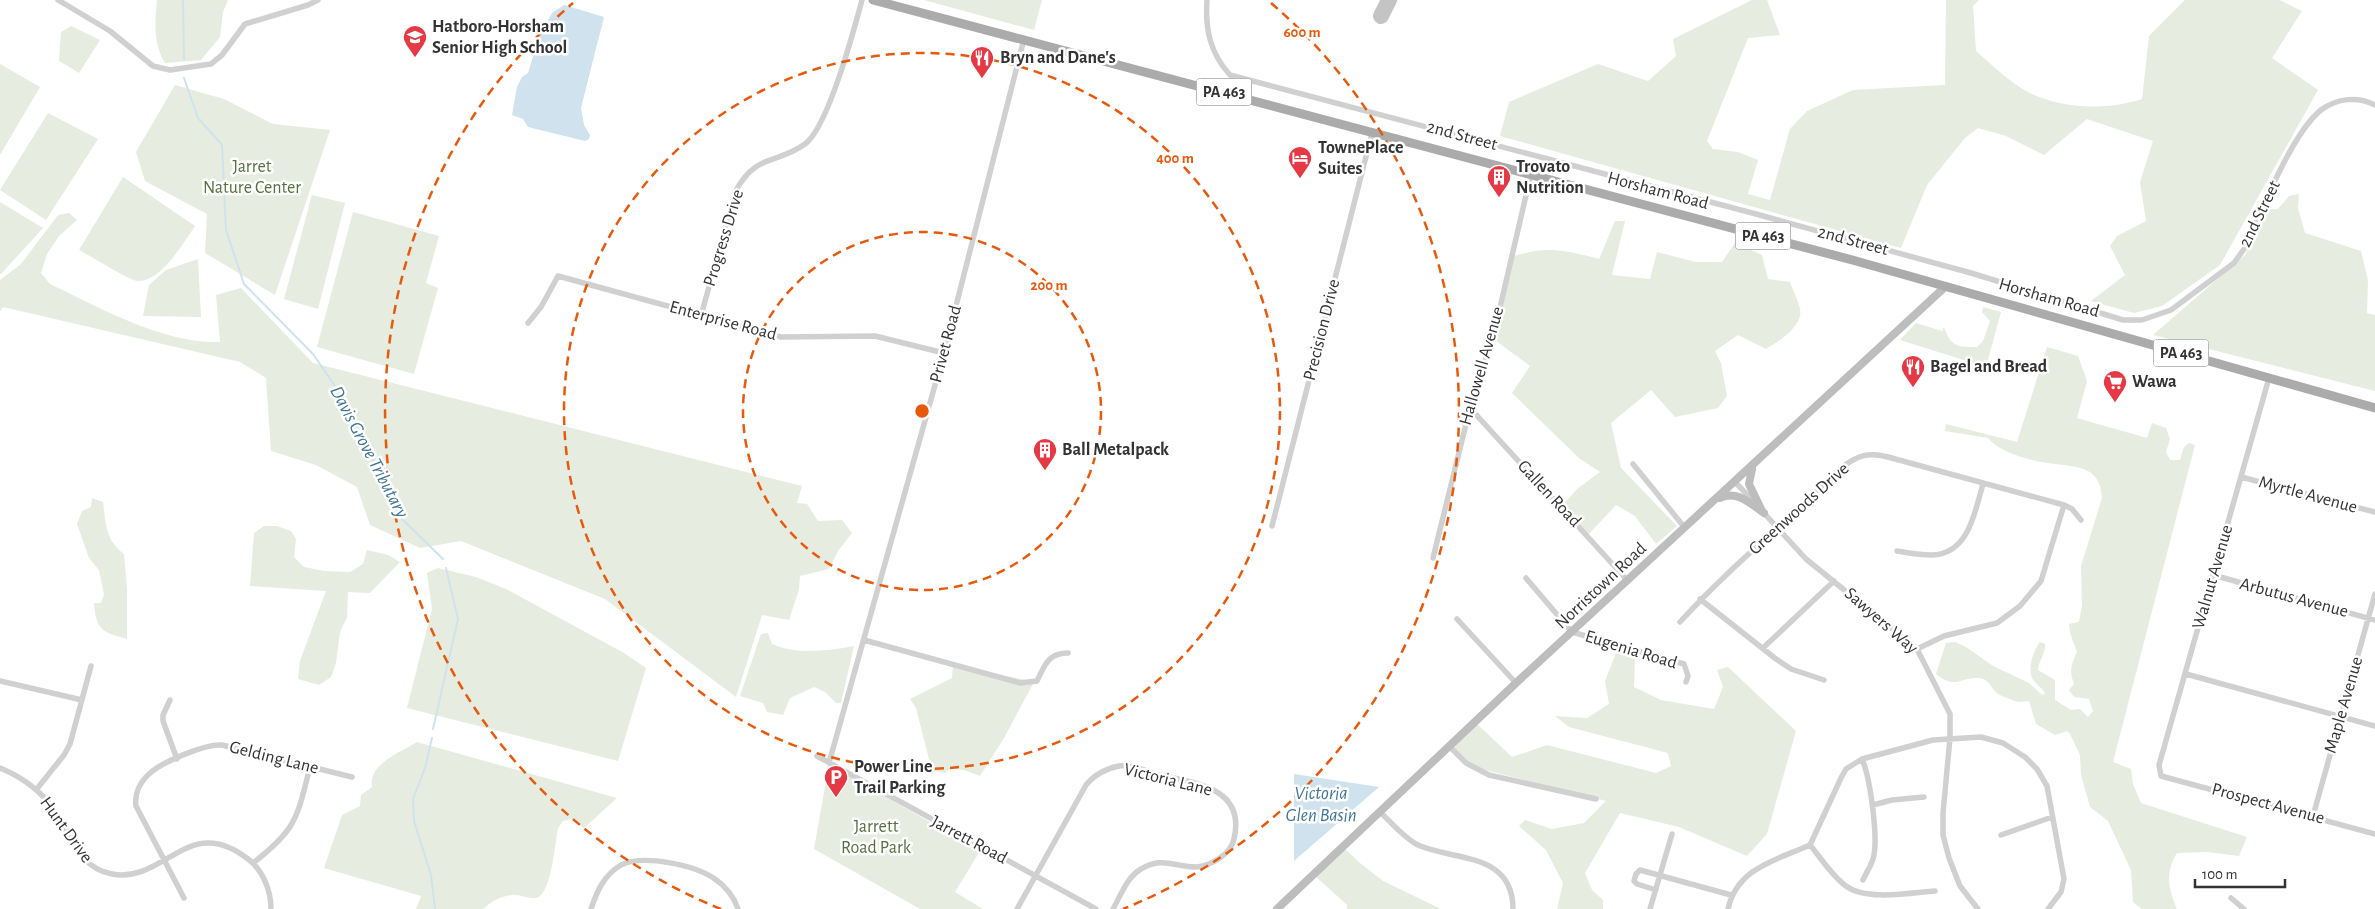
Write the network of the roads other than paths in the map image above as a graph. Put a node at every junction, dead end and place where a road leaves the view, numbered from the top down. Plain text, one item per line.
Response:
1 (58, 0) edge
2 (318, 0) edge
3 (862, 0) edge
4 (873, 0) edge
5 (1207, 0) edge
6 (1024, 40) junction
7 (2375, 105) edge
8 (1372, 133) junction
9 (1531, 174) junction
10 (1946, 286) junction
11 (701, 316) junction
12 (528, 323) dead end
13 (944, 353) junction
14 (2269, 378) junction
15 (1470, 408) junction
16 (2375, 408) edge
17 (1756, 463) junction
18 (1633, 464) dead end
19 (2241, 477) junction
20 (1735, 482) junction
21 (1983, 484) junction
22 (1712, 503) junction
23 (2064, 505) junction
24 (2375, 512) edge
25 (1764, 513) junction
26 (2081, 520) dead end
27 (1272, 526) dead end
28 (1685, 528) junction
29 (1777, 528) junction
30 (1896, 551) dead end
31 (1433, 558) dead end
32 (2213, 575) junction
33 (1526, 578) dead end
34 (1628, 581) junction
35 (1834, 581) junction
36 (2375, 594) edge
37 (1700, 599) junction
38 (2368, 618) junction
39 (1457, 619) dead end
40 (2375, 620) edge
41 (1680, 622) dead end
42 (1572, 632) junction
43 (864, 640) junction
44 (1763, 648) junction
45 (1918, 649) junction
46 (1068, 653) dead end
47 (91, 666) dead end
48 (2186, 674) junction
49 (1824, 680) dead end
50 (0, 681) edge
51 (1686, 682) dead end
52 (1516, 683) junction
53 (82, 700) junction
54 (170, 700) dead end
55 (2340, 716) junction
56 (2375, 726) edge
57 (1950, 738) junction
58 (1449, 746) junction
59 (817, 756) dead end
60 (177, 759) junction
61 (1862, 759) junction
62 (829, 763) junction
63 (310, 767) junction
64 (0, 768) edge
65 (2161, 776) joint
66 (352, 777) dead end
67 (36, 790) junction
68 (1924, 797) dead end
69 (1596, 799) dead end
70 (1873, 805) junction
71 (1380, 812) junction
72 (2313, 816) junction
73 (2052, 817) junction
74 (1672, 834) dead end
75 (2375, 834) edge
76 (2001, 835) dead end
77 (1810, 845) junction
78 (166, 858) junction
79 (254, 863) junction
80 (1660, 875) junction
81 (1036, 876) junction
82 (1863, 880) dead end
83 (1656, 890) junction
84 (1935, 891) dead end
85 (1731, 895) junction
86 (184, 898) dead end
87 (2231, 898) dead end
88 (271, 909) edge
89 (591, 909) edge
90 (738, 909) edge
91 (1017, 909) edge
92 (1096, 909) edge
93 (1113, 909) edge
94 (1277, 909) edge
95 (1513, 909) edge
96 (1650, 909) edge
97 (1728, 909) edge
98 (1978, 909) edge
99 (2048, 909) edge
100 (2244, 909) edge

1 - 2 street
3 - 11 street, Progress Drive
4 - 6 main road, Horsham Road / PA 463
5 - 7 street, 2nd Street
6 - 8 main road, Horsham Road / PA 463
6 - 13 street, Privet Road
8 - 9 main road, Horsham Road / PA 463
8 - 27 street, Precision Drive
9 - 10 main road, Horsham Road / PA 463
9 - 15 street, Hallowell Avenue
10 - 14 main road, Horsham Road / PA 463
10 - 17 main road, Norristown Road
11 - 12 street, Enterprise Road
11 - 13 street, Enterprise Road
13 - 43 street, Privet Road
14 - 16 main road, Horsham Road / PA 463
14 - 19 street, Walnut Avenue
15 - 31 street, Hallowell Avenue
15 - 34 street, Gallen Road
17 - 20 main road, Norristown Road
17 - 25 main road
18 - 28 street
19 - 24 street, Myrtle Avenue
19 - 32 street, Walnut Avenue
20 - 22 main road, Norristown Road
20 - 25 street, Sawyers Way
21 - 23 street, Greenwoods Drive
21 - 29 street, Greenwoods Drive
21 - 30 street
22 - 25 main road
22 - 28 main road, Norristown Road
23 - 26 street, Greenwoods Drive
23 - 45 street
25 - 29 street, Sawyers Way
28 - 34 main road, Norristown Road
29 - 35 street, Sawyers Way
29 - 37 street, Greenwoods Drive
32 - 38 street, Arbutus Avenue
32 - 48 street, Walnut Avenue
33 - 42 street, Eugenia Road
34 - 42 main road, Norristown Road
35 - 44 street
35 - 45 street, Sawyers Way
36 - 38 street, Maple Avenue
37 - 41 street, Greenwoods Drive
37 - 44 street
38 - 40 street, Arbutus Avenue
38 - 55 street, Maple Avenue
39 - 52 street
42 - 51 street, Eugenia Road
42 - 52 main road, Norristown Road
43 - 46 street
43 - 62 street, Privet Road
44 - 49 street
45 - 57 street, Sawyers Way
47 - 53 street
48 - 55 street
48 - 65 street, Walnut Avenue
50 - 53 street
52 - 58 main road, Norristown Road
53 - 67 street
54 - 60 street
55 - 56 street
55 - 72 street, Maple Avenue
57 - 61 street
57 - 73 street
57 - 98 street, Sawyers Way
58 - 69 street
58 - 71 main road, Norristown Road
59 - 62 street, Jarrett Road
60 - 63 street, Gelding Lane
60 - 78 street, Gelding Lane
61 - 70 street
61 - 77 street
62 - 81 street, Jarrett Road
63 - 66 street, Gelding Lane
63 - 79 street
64 - 67 street, Hunt Drive
65 - 72 street, Prospect Avenue
67 - 78 street, Hunt Drive
68 - 70 street
70 - 82 street
71 - 94 main road, Norristown Road
71 - 95 street
72 - 75 street, Prospect Avenue
73 - 76 street
73 - 99 street
74 - 80 street
77 - 84 street
77 - 85 street
78 - 79 street, Hunt Drive
78 - 86 street, Gelding Lane
79 - 88 street, Hunt Drive
80 - 83 street
80 - 83 street
80 - 85 street
81 - 91 street, Victoria Lane
81 - 92 street, Jarrett Road
81 - 93 street, Victoria Lane
83 - 96 street
85 - 97 street
87 - 100 street
89 - 90 street

